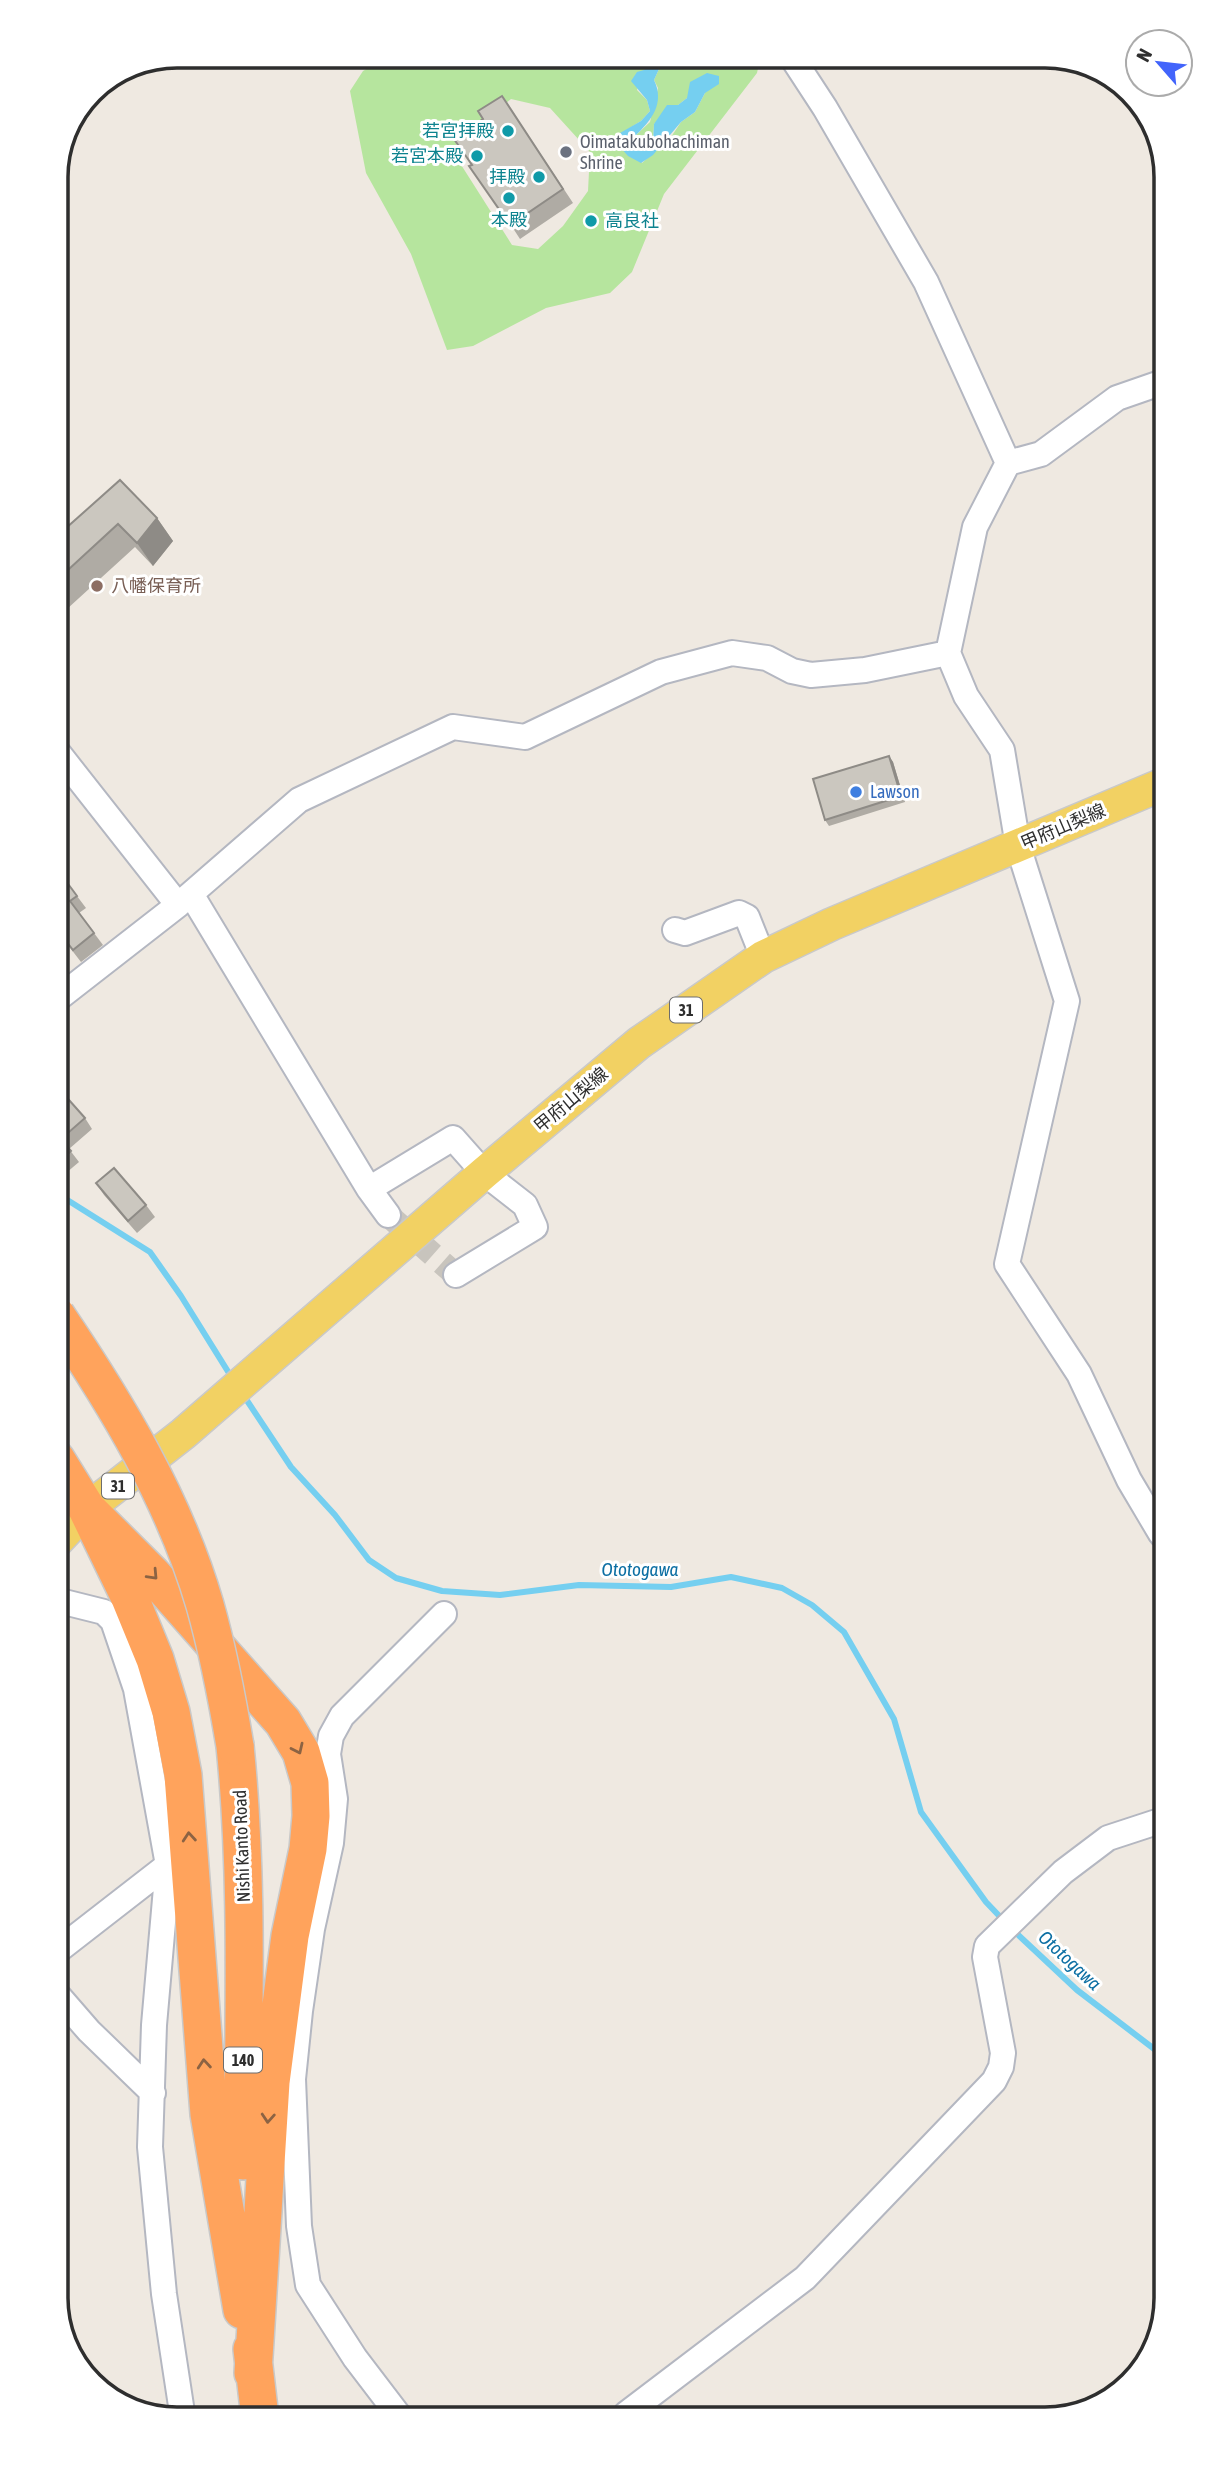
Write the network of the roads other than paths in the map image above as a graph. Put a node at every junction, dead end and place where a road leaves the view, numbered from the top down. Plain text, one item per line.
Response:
1 (799, 68) edge
2 (1154, 385) edge
3 (1008, 463) junction
4 (948, 653) junction
5 (68, 764) edge
6 (1154, 788) edge
7 (1018, 846) junction
8 (185, 900) junction
9 (675, 930) dead end
10 (763, 957) junction
11 (68, 991) edge
12 (484, 1173) junction
13 (369, 1189) junction
14 (388, 1215) tunnel mouth
15 (456, 1276) dead end
16 (68, 1333) edge
17 (68, 1479) edge
18 (87, 1510) junction
19 (1154, 1522) edge
20 (68, 1530) edge
21 (68, 1603) edge
22 (444, 1614) dead end
23 (1154, 1823) edge
24 (168, 1865) junction
25 (68, 1943) edge
26 (68, 2007) edge
27 (152, 2093) junction
28 (253, 2373) junction
29 (181, 2407) edge
30 (258, 2407) edge
31 (392, 2407) edge
32 (635, 2407) edge

1 - 3 street
2 - 3 street
3 - 4 street
4 - 7 street
4 - 8 street
5 - 8 street
6 - 7 main road, 甲府山梨線 / 31
7 - 10 main road, 甲府山梨線 / 31
7 - 19 street
8 - 11 street
8 - 13 street
9 - 10 street
10 - 12 main road, 甲府山梨線 / 31
12 - 13 street
12 - 15 street
12 - 18 main road, 甲府山梨線 / 31
13 - 14 street
16 - 28 highway, Nishi Kanto Road / 140, bridge
17 - 18 highway
18 - 20 main road, 甲府山梨線 / 31
28 -> 18 highway
18 -> 28 highway
21 - 24 street
22 - 31 street
23 - 32 street
24 - 25 street
24 - 27 street
26 - 27 street
27 - 29 street
28 - 30 highway, Nishi Kanto Road / 140

